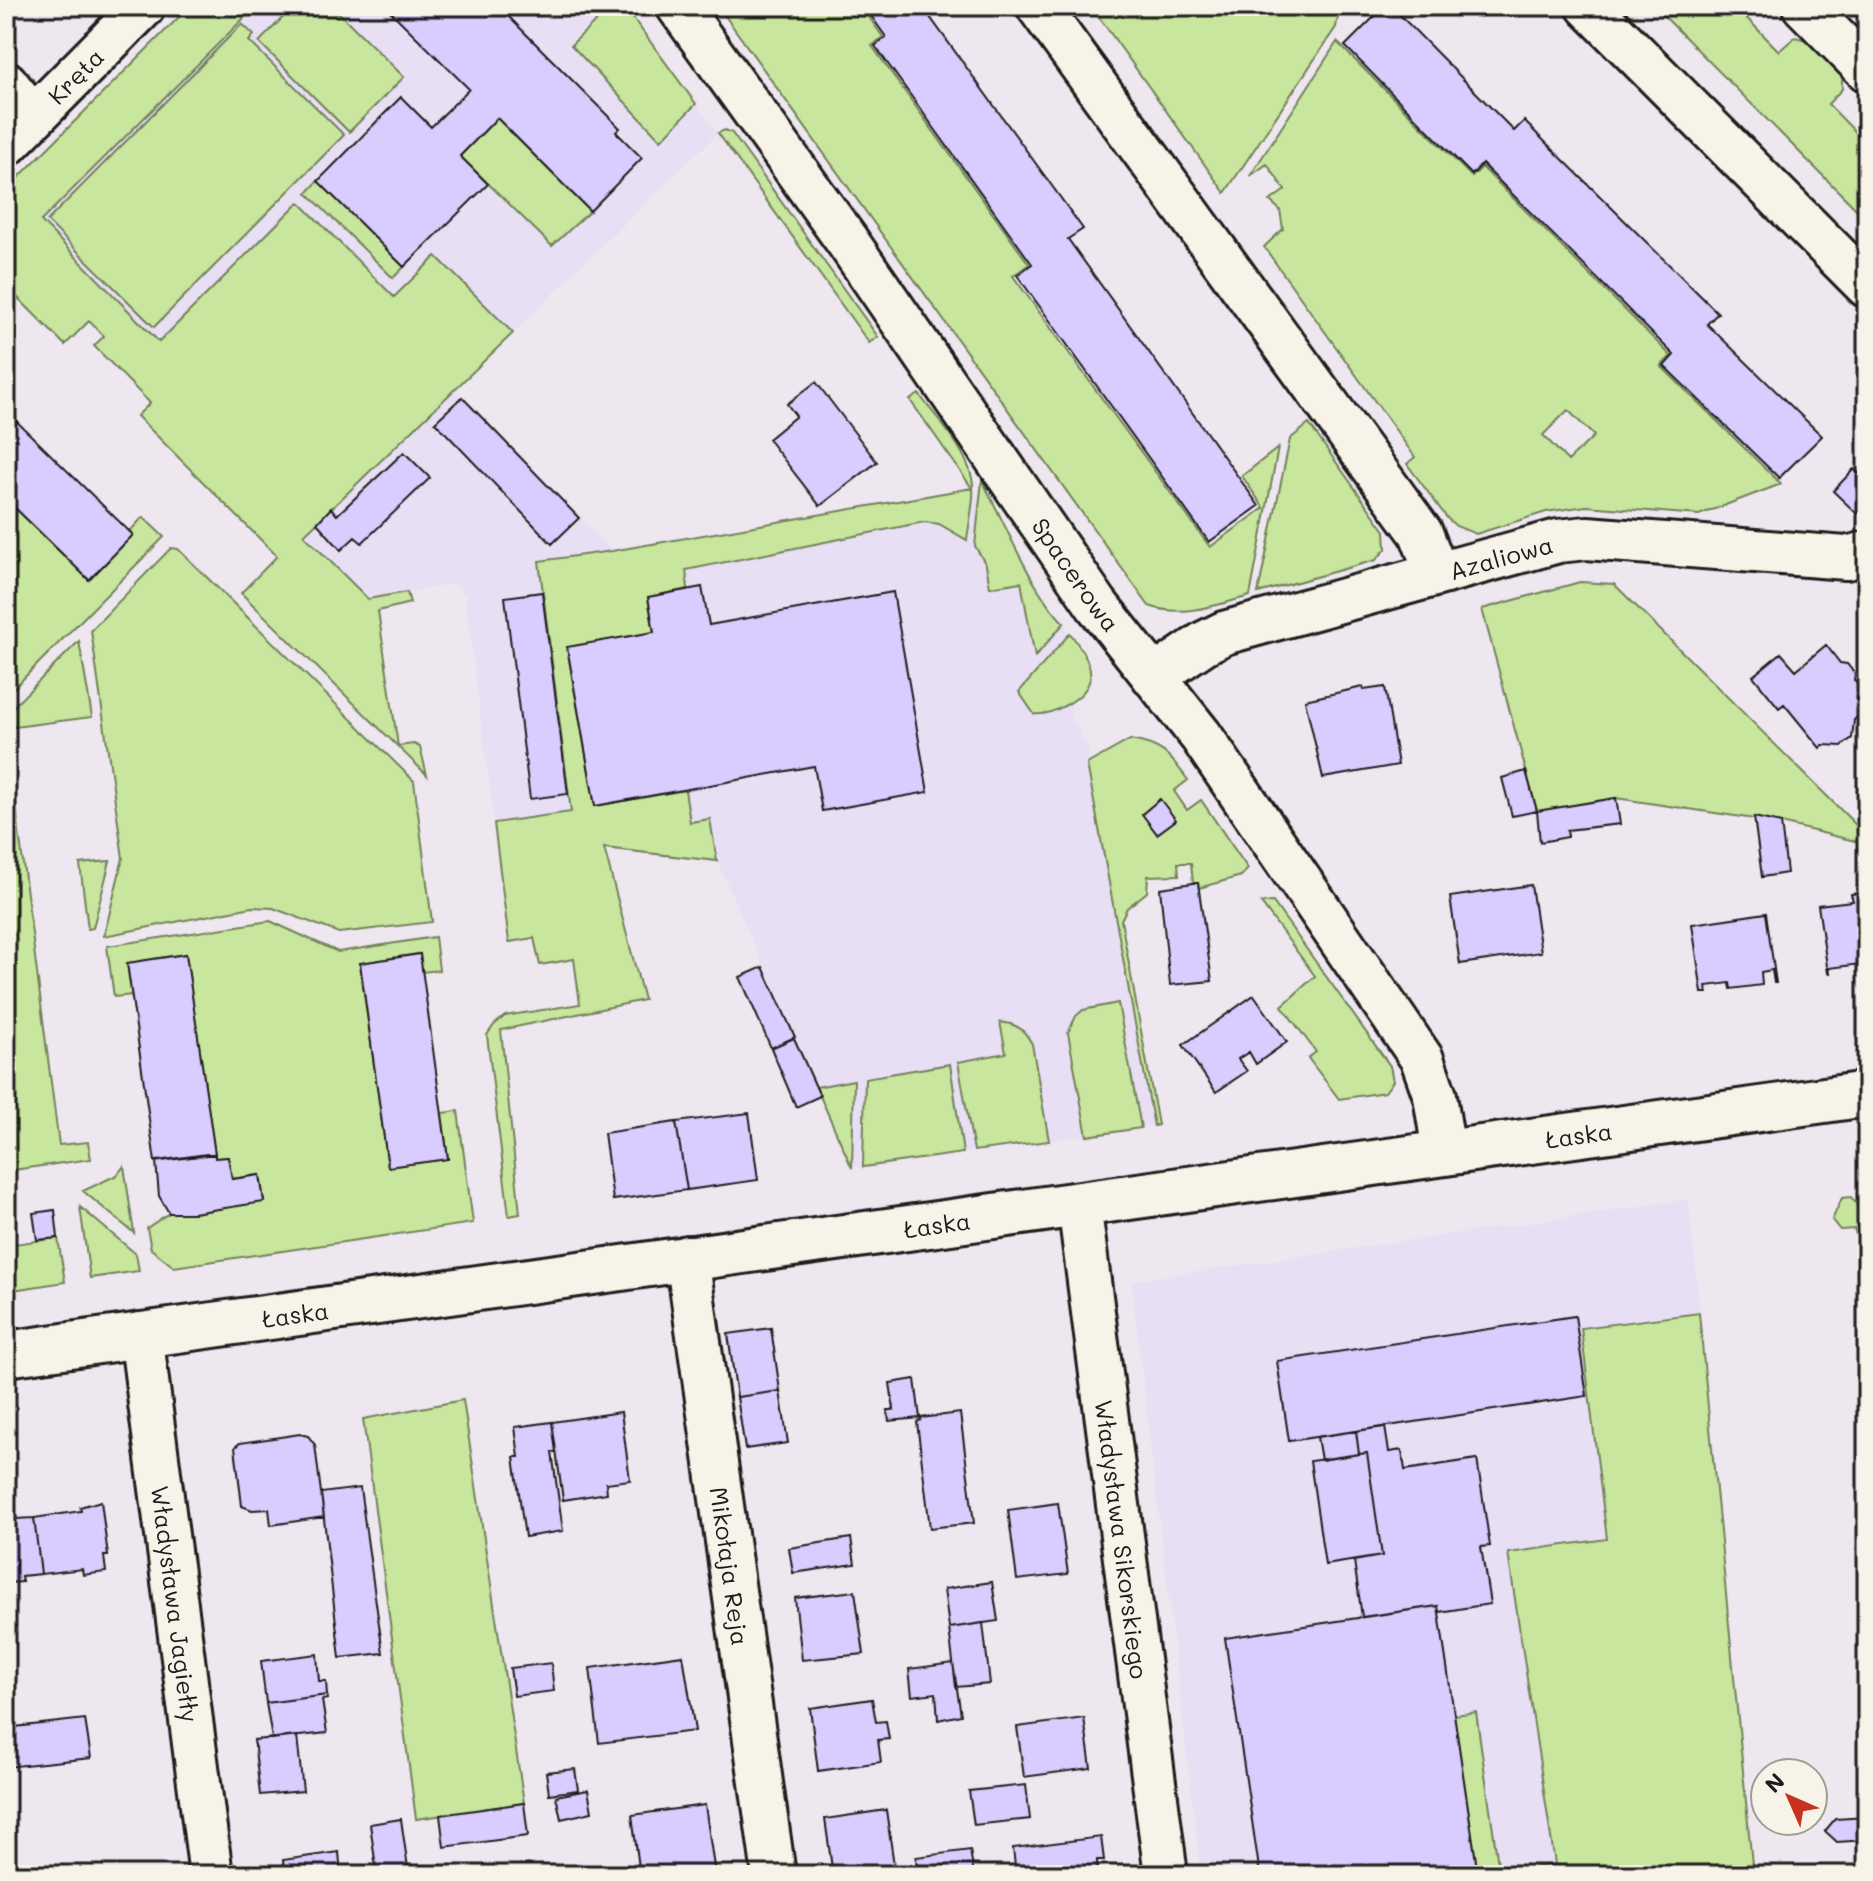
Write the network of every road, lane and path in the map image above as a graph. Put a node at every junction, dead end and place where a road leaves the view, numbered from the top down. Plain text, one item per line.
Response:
1 (144, 6) edge
2 (678, 6) edge
3 (1038, 6) edge
4 (1588, 6) edge
5 (1804, 6) edge
6 (1867, 70) edge
7 (6, 83) edge
8 (20, 131) edge
9 (1867, 286) edge
10 (1867, 553) edge
11 (1437, 574) junction
12 (1154, 677) junction
13 (1867, 1094) edge
14 (1444, 1152) junction
15 (1079, 1204) junction
16 (687, 1257) junction
17 (141, 1334) junction
18 (6, 1354) edge
19 (211, 1875) edge
20 (774, 1875) edge
21 (1166, 1875) edge

1 - 8 street, Kręta
2 - 12 street, Spacerowa
3 - 11 street
4 - 9 street
5 - 6 street
7 - 8 street
10 - 11 street, Azaliowa
11 - 12 street, Azaliowa
12 - 14 street, Spacerowa
13 - 14 street, Łaska
14 - 15 street, Łaska
15 - 16 street, Łaska
15 - 21 street, Władysława Sikorskiego
16 - 17 street, Łaska
16 - 20 street, Mikołaja Reja
17 - 18 street, Łaska
17 - 19 street, Władysława Jagiełły

